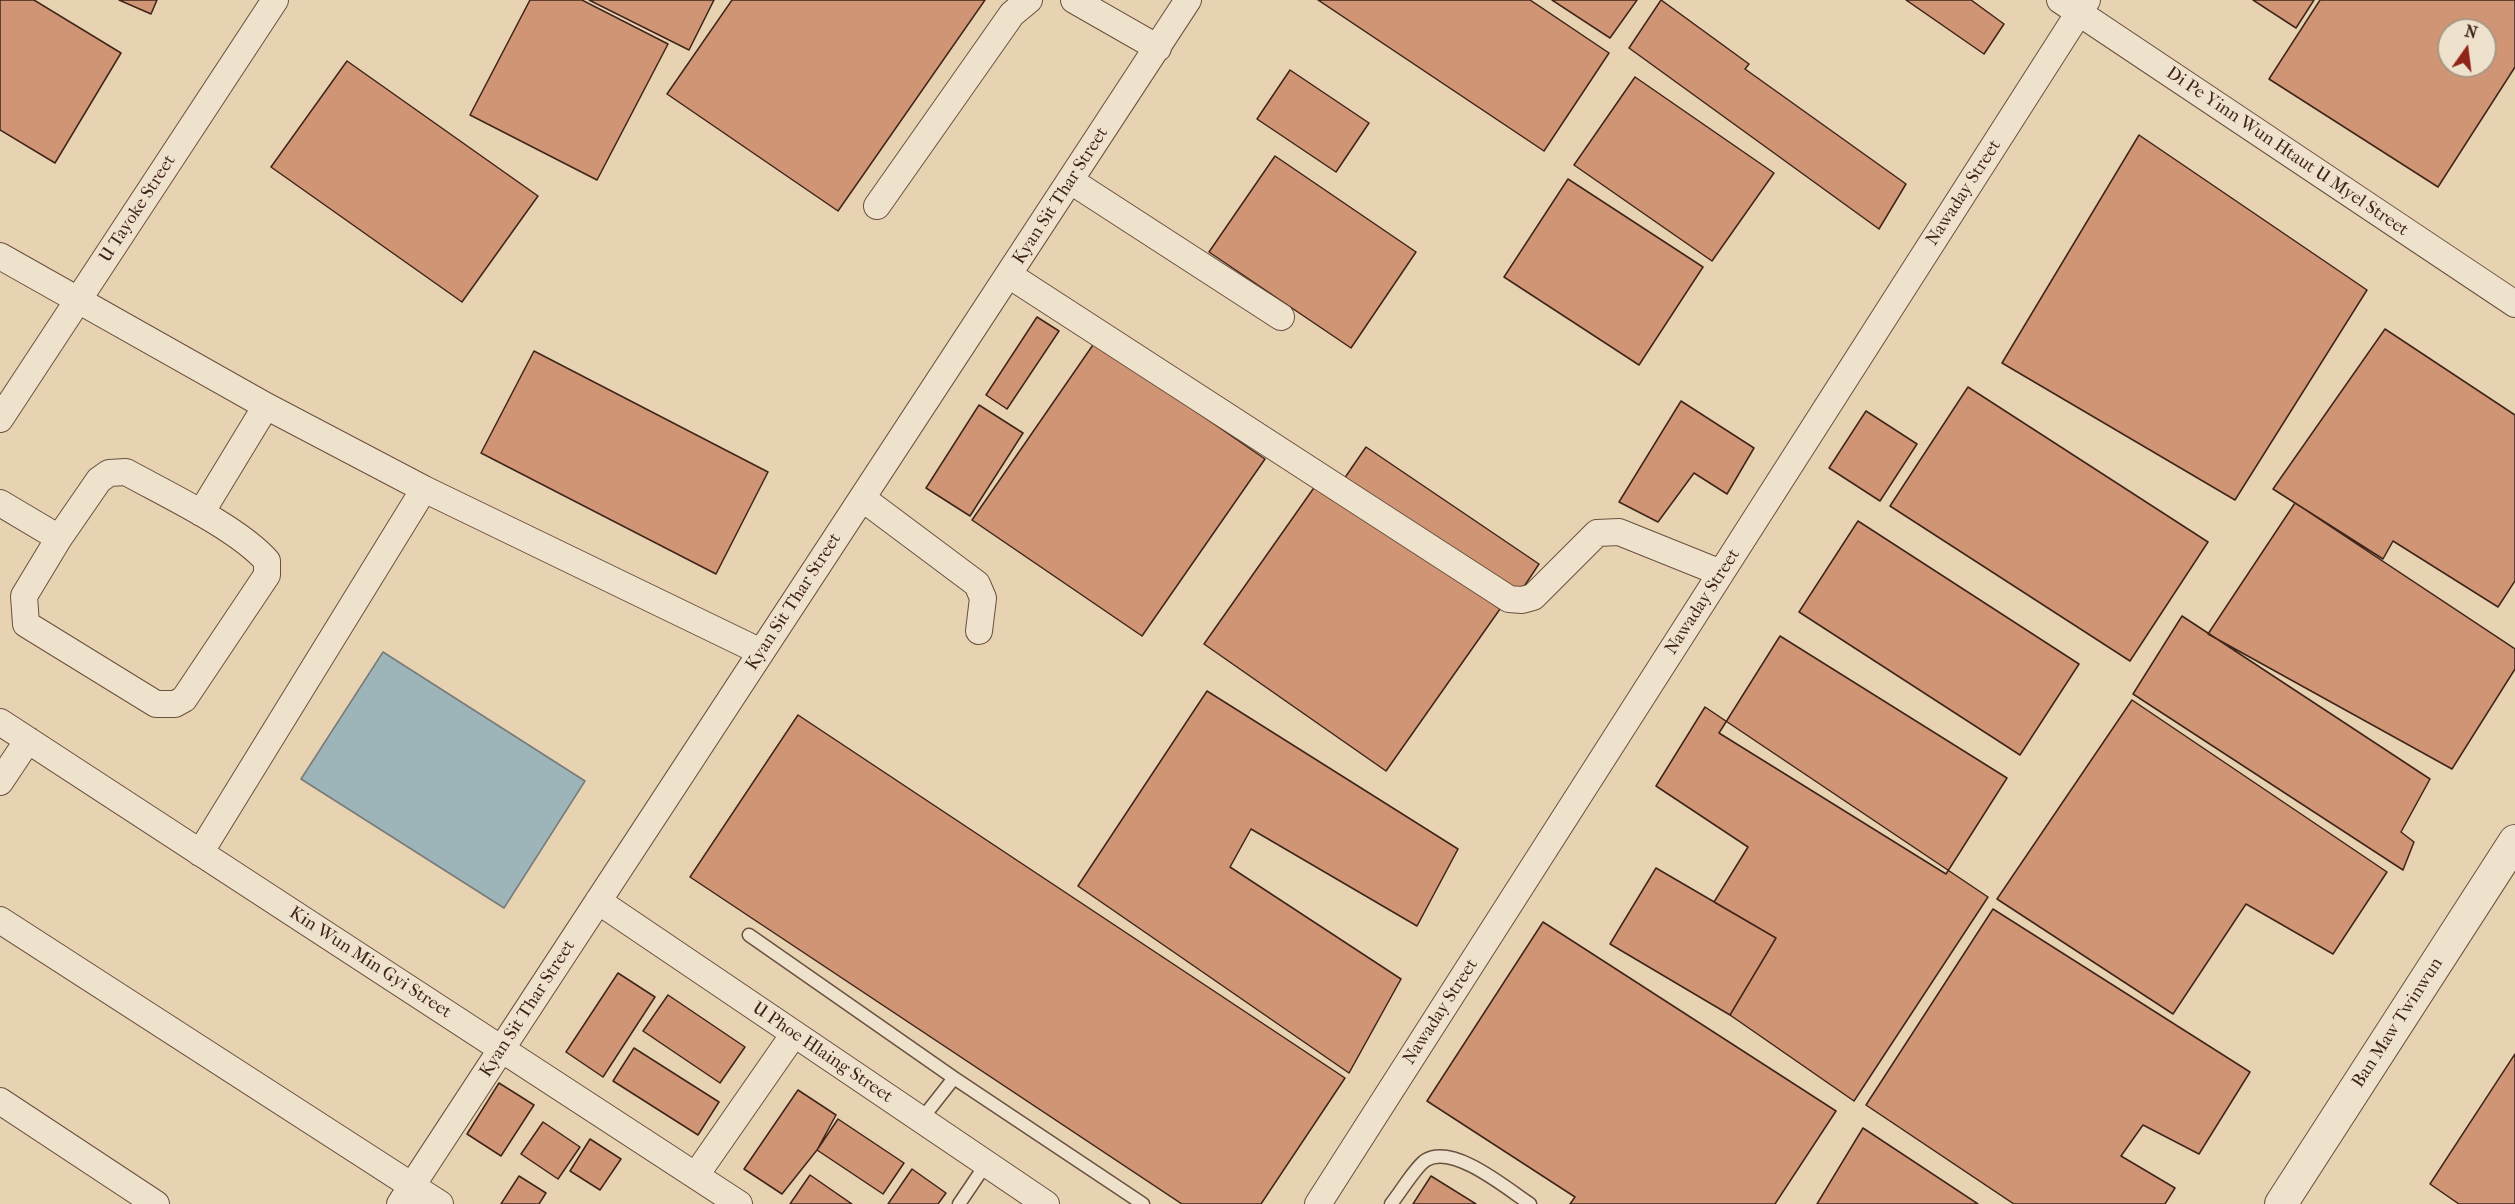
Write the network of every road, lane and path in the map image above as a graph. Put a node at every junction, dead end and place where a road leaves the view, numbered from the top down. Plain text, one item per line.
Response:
1 (275, 0) edge
2 (1029, 0) edge
3 (1074, 0) edge
4 (1188, 0) edge
5 (2075, 4) edge
6 (1158, 48) junction
7 (1071, 181) junction
8 (877, 206) dead end
9 (0, 256) edge
10 (1009, 275) junction
11 (78, 300) junction
12 (2515, 304) edge
13 (1281, 317) dead end
14 (266, 406) junction
15 (0, 419) edge
16 (424, 489) junction
17 (862, 498) junction
18 (0, 503) edge
19 (201, 513) junction
20 (59, 538) junction
21 (1721, 573) junction
22 (979, 631) dead end
23 (762, 651) junction
24 (0, 722) edge
25 (28, 740) junction
26 (0, 782) edge
27 (2515, 841) edge
28 (200, 853) junction
29 (598, 901) junction
30 (0, 920) edge
31 (749, 935) dead end
32 (794, 1034) junction
33 (501, 1049) junction
34 (954, 1078) junction
35 (0, 1101) edge
36 (921, 1120) junction
37 (986, 1164) junction
38 (696, 1175) junction
39 (406, 1195) edge
40 (156, 1204) edge
41 (440, 1204) edge
42 (739, 1204) edge
43 (958, 1204) edge
44 (1046, 1204) edge
45 (1143, 1204) edge
46 (1318, 1204) edge
47 (1391, 1204) edge
48 (1530, 1204) edge
49 (2281, 1204) edge

1 - 11 street, U Tayoke Street
2 - 8 street
3 - 6 street
4 - 6 street, Kyan Sit Thar Street
5 - 12 street, Di Pe Yinn Wun Htaut U Myel Street
5 - 21 street, Nawaday Street
6 - 7 street, Kyan Sit Thar Street
7 - 10 street, Kyan Sit Thar Street
7 - 13 street
9 - 11 street
10 - 17 street, Kyan Sit Thar Street
10 - 21 street
11 - 14 street
11 - 15 street, U Tayoke Street
14 - 16 street
14 - 19 street
16 - 23 street
16 - 28 street
17 - 22 street
17 - 23 street, Kyan Sit Thar Street
18 - 20 street
19 - 20 street
19 - 20 street
21 - 46 street, Nawaday Street
23 - 29 street, Kyan Sit Thar Street
24 - 25 street, Kin Wun Min Gyi Street
25 - 26 street
25 - 28 street, Kin Wun Min Gyi Street
27 - 49 street, Ban Maw Twinwun
28 - 33 street, Kin Wun Min Gyi Street
29 - 32 street, U Phoe Hlaing Street
29 - 33 street, Kyan Sit Thar Street
30 - 39 street
31 - 34 lane
32 - 36 street, U Phoe Hlaing Street
32 - 38 street
33 - 38 street, Kin Wun Min Gyi Street
33 - 39 street, Kyan Sit Thar Street
34 - 36 lane
34 - 45 lane
35 - 40 street
36 - 37 street, U Phoe Hlaing Street
37 - 43 lane
37 - 44 street, U Phoe Hlaing Street
38 - 42 street, Kin Wun Min Gyi Street
39 - 41 street
47 - 48 lane

